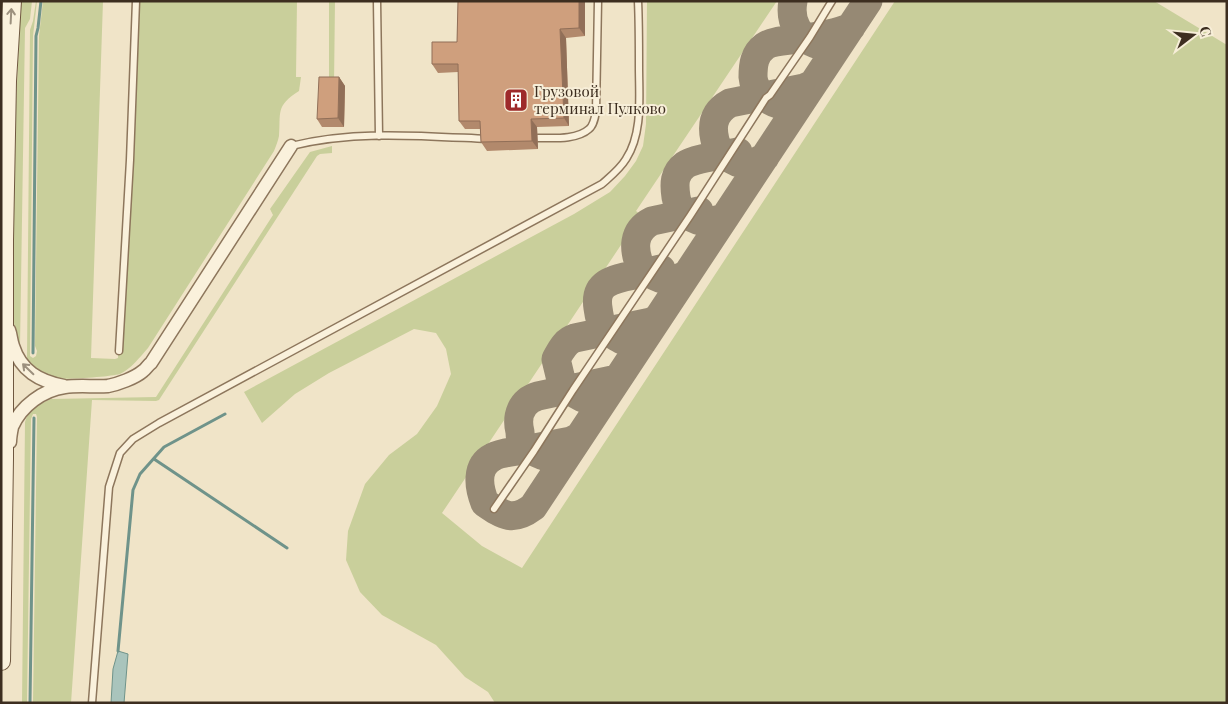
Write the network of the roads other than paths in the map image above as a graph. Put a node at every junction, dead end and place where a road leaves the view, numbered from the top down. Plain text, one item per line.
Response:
1 (12, 1) edge
2 (136, 1) edge
3 (377, 1) edge
4 (598, 1) edge
5 (638, 1) edge
6 (832, 1) edge
7 (379, 136) junction
8 (538, 138) dead end
9 (487, 139) edge
10 (291, 146) joint
11 (3, 312) junction
12 (119, 351) dead end
13 (66, 387) junction
14 (4, 458) junction
15 (494, 509) dead end
16 (1, 661) edge
17 (92, 703) edge

11 -> 1 main road
2 - 12 lane
3 - 7 lane
4 - 8 lane
5 - 17 lane
6 - 15 lane
7 - 9 lane
7 - 10 lane
10 - 13 street
13 -> 11 street
11 - 14 main road
13 - 14 street
14 - 16 main road

